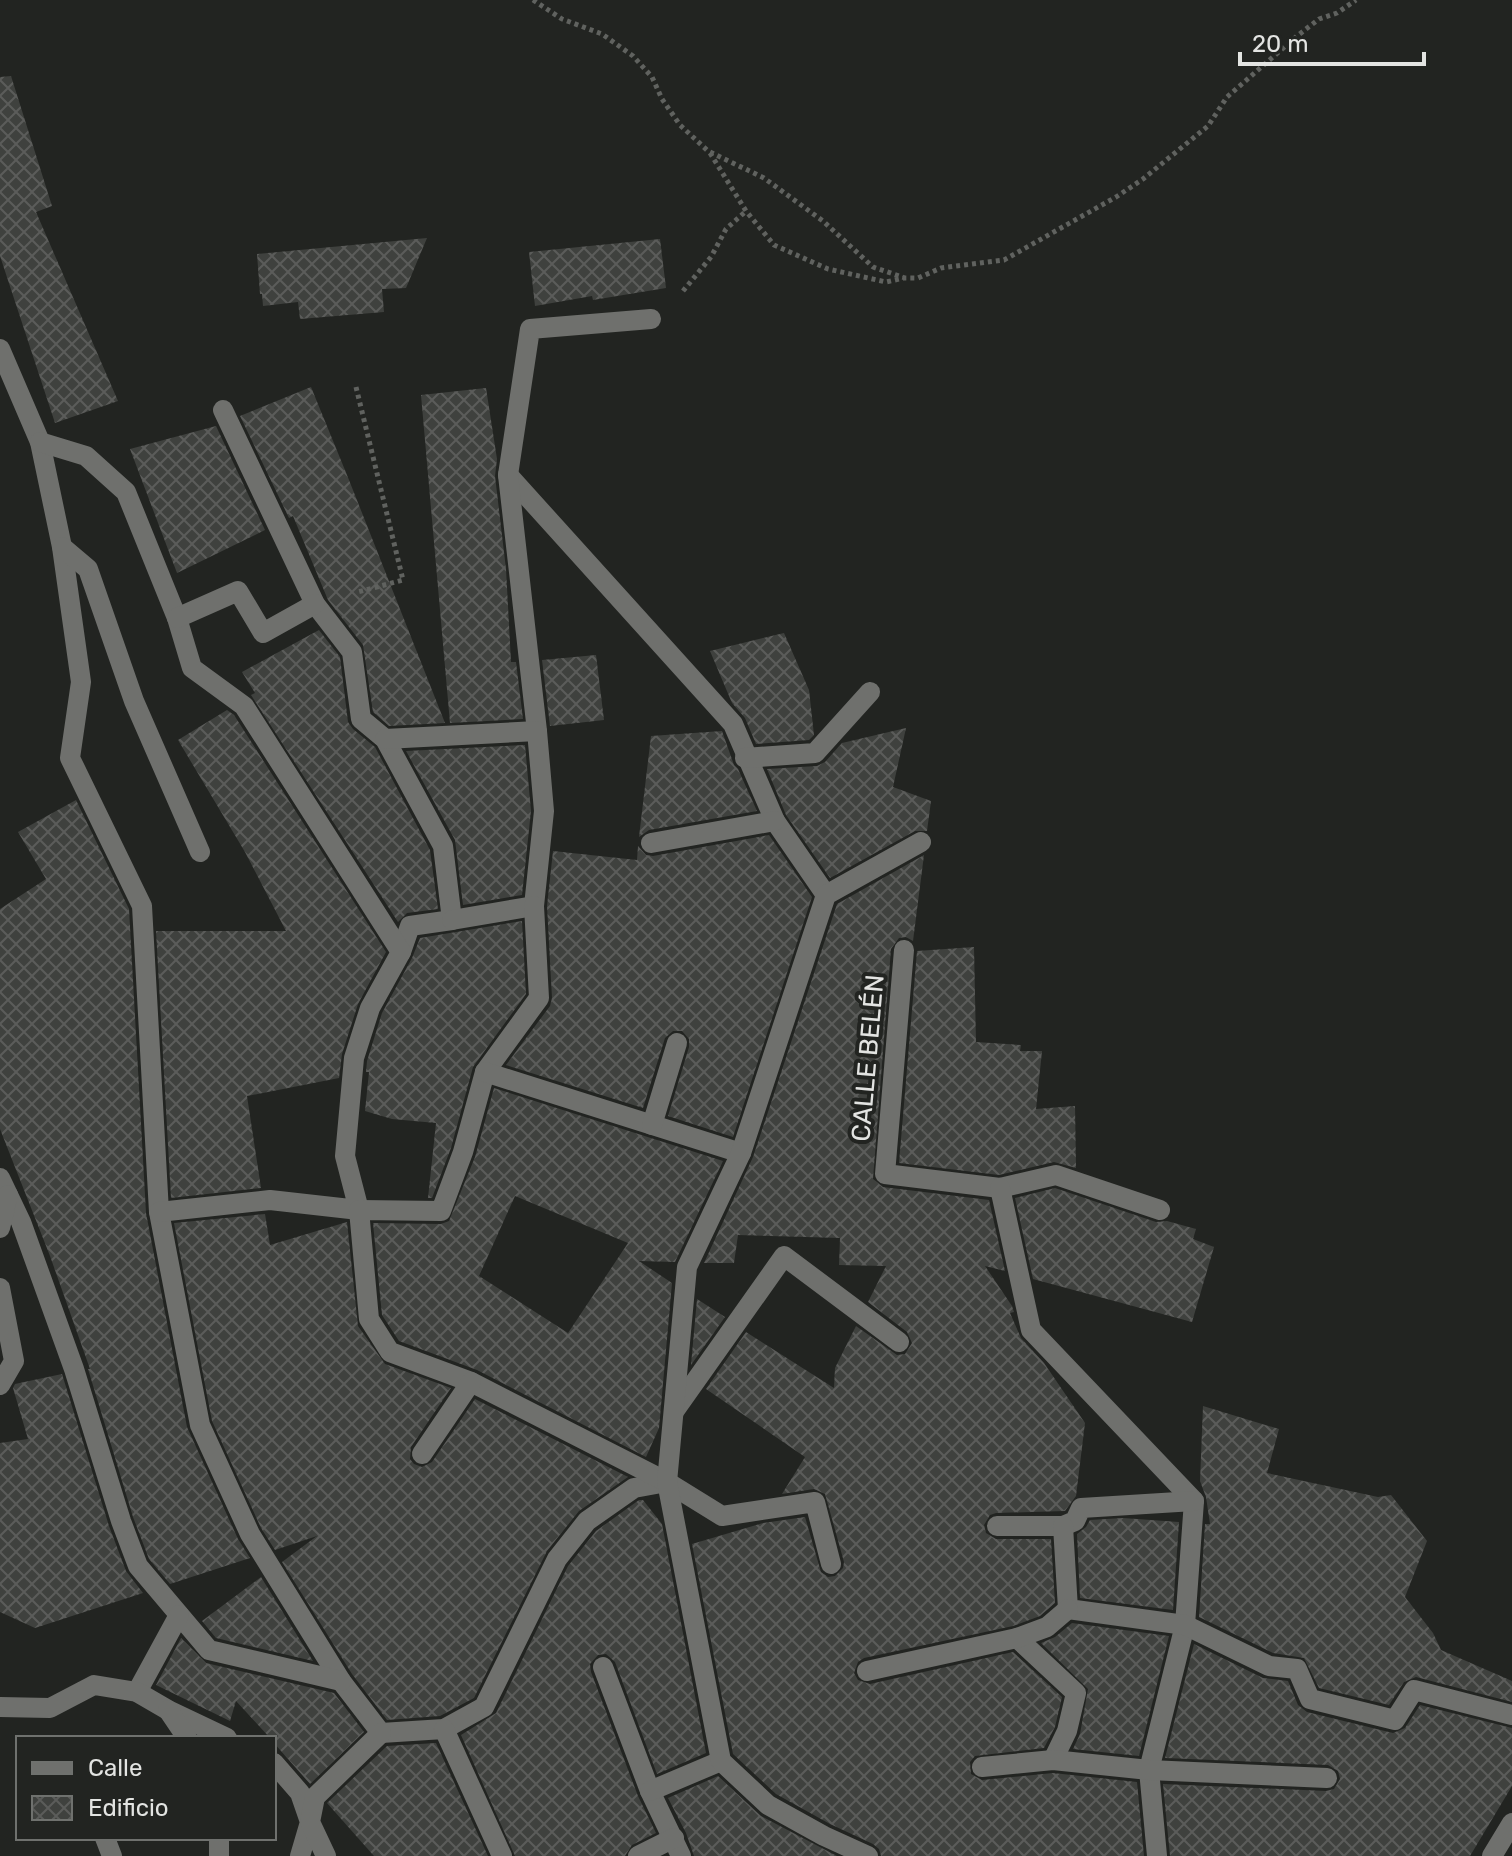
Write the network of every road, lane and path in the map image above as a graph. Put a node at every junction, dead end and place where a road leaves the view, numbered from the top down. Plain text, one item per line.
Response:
1 (533, 0) edge
2 (1356, 0) edge
3 (708, 151) junction
4 (746, 211) junction
5 (905, 278) junction
6 (651, 319) joint
7 (0, 349) edge
8 (356, 387) dead end
9 (223, 410) dead end
10 (40, 442) junction
11 (508, 475) junction
12 (62, 547) junction
13 (315, 604) junction
14 (177, 618) junction
15 (870, 692) dead end
16 (537, 731) junction
17 (385, 739) junction
18 (745, 758) junction
19 (775, 821) junction
20 (921, 842) dead end
21 (651, 843) dead end
22 (200, 852) dead end
23 (826, 895) junction
24 (534, 906) junction
25 (452, 920) junction
26 (904, 950) dead end
27 (401, 952) junction
28 (677, 1043) dead end
29 (485, 1072) junction
30 (652, 1125) junction
31 (741, 1153) junction
32 (4, 1187) edge
33 (1000, 1188) junction
34 (359, 1210) junction
35 (1160, 1210) dead end
36 (159, 1212) junction
37 (0, 1228) edge
38 (0, 1288) edge
39 (899, 1342) dead end
40 (471, 1382) junction
41 (0, 1385) edge
42 (673, 1413) junction
43 (422, 1454) dead end
44 (667, 1482) junction
45 (1194, 1501) junction
46 (997, 1526) dead end
47 (1063, 1526) junction
48 (831, 1564) dead end
49 (1068, 1609) junction
50 (179, 1615) junction
51 (1185, 1625) junction
52 (1017, 1638) junction
53 (603, 1667) dead end
54 (867, 1671) dead end
55 (341, 1681) junction
56 (137, 1692) junction
57 (0, 1707) edge
58 (168, 1710) junction
59 (1512, 1715) edge
60 (444, 1729) junction
61 (381, 1733) junction
62 (186, 1736) edge
63 (223, 1736) edge
64 (1053, 1760) junction
65 (721, 1761) junction
66 (276, 1765) edge
67 (982, 1767) dead end
68 (1149, 1770) junction
69 (1327, 1778) dead end
70 (650, 1791) junction
71 (310, 1822) junction
72 (1512, 1823) edge
73 (678, 1847) edge
74 (300, 1856) edge
75 (326, 1856) edge
76 (502, 1856) edge
77 (638, 1856) edge
78 (868, 1856) edge
79 (1157, 1856) edge
80 (1492, 1856) edge

1 - 3 path
2 - 5 path
3 - 4 path
3 - 5 path
4 - 5 path
4 - 6 path
6 - 11 street
7 - 10 street
8 - 13 path
9 - 13 street
10 - 12 street
10 - 14 street
11 - 16 street
11 - 18 street
12 - 22 street
12 - 36 street
13 - 14 street
13 - 17 street
14 - 27 street
15 - 18 street
16 - 17 street
16 - 24 street
17 - 25 street
18 - 19 street
19 - 21 street
19 - 23 street
20 - 23 street
23 - 31 street
24 - 25 street
24 - 29 street
25 - 27 street
26 - 33 street, CALLE BELÉN
27 - 34 street
28 - 30 street
29 - 30 street
29 - 34 street
30 - 31 street
31 - 42 street
32 - 37 street
32 - 50 street
33 - 35 street, CALLE BELÉN
33 - 45 street
34 - 36 street
34 - 40 street
36 - 55 street
38 - 41 street
39 - 42 street
40 - 43 street
40 - 44 street
42 - 44 street
44 - 48 street
44 - 60 street
44 - 65 street
45 - 47 street
45 - 51 street
46 - 47 street
47 - 49 street
49 - 51 street
49 - 52 street
50 - 55 street
50 - 56 street
51 - 59 street
51 - 68 street
52 - 54 street
52 - 64 street
53 - 70 street
55 - 61 street
56 - 57 street
56 - 58 street
58 - 62 street
58 - 63 street
60 - 61 street
60 - 76 street
61 - 71 street
64 - 67 street
64 - 68 street
65 - 70 street
65 - 78 street
66 - 71 street
68 - 69 street
68 - 79 street
70 - 73 street
71 - 74 street
71 - 75 street
72 - 80 street
73 - 77 street

